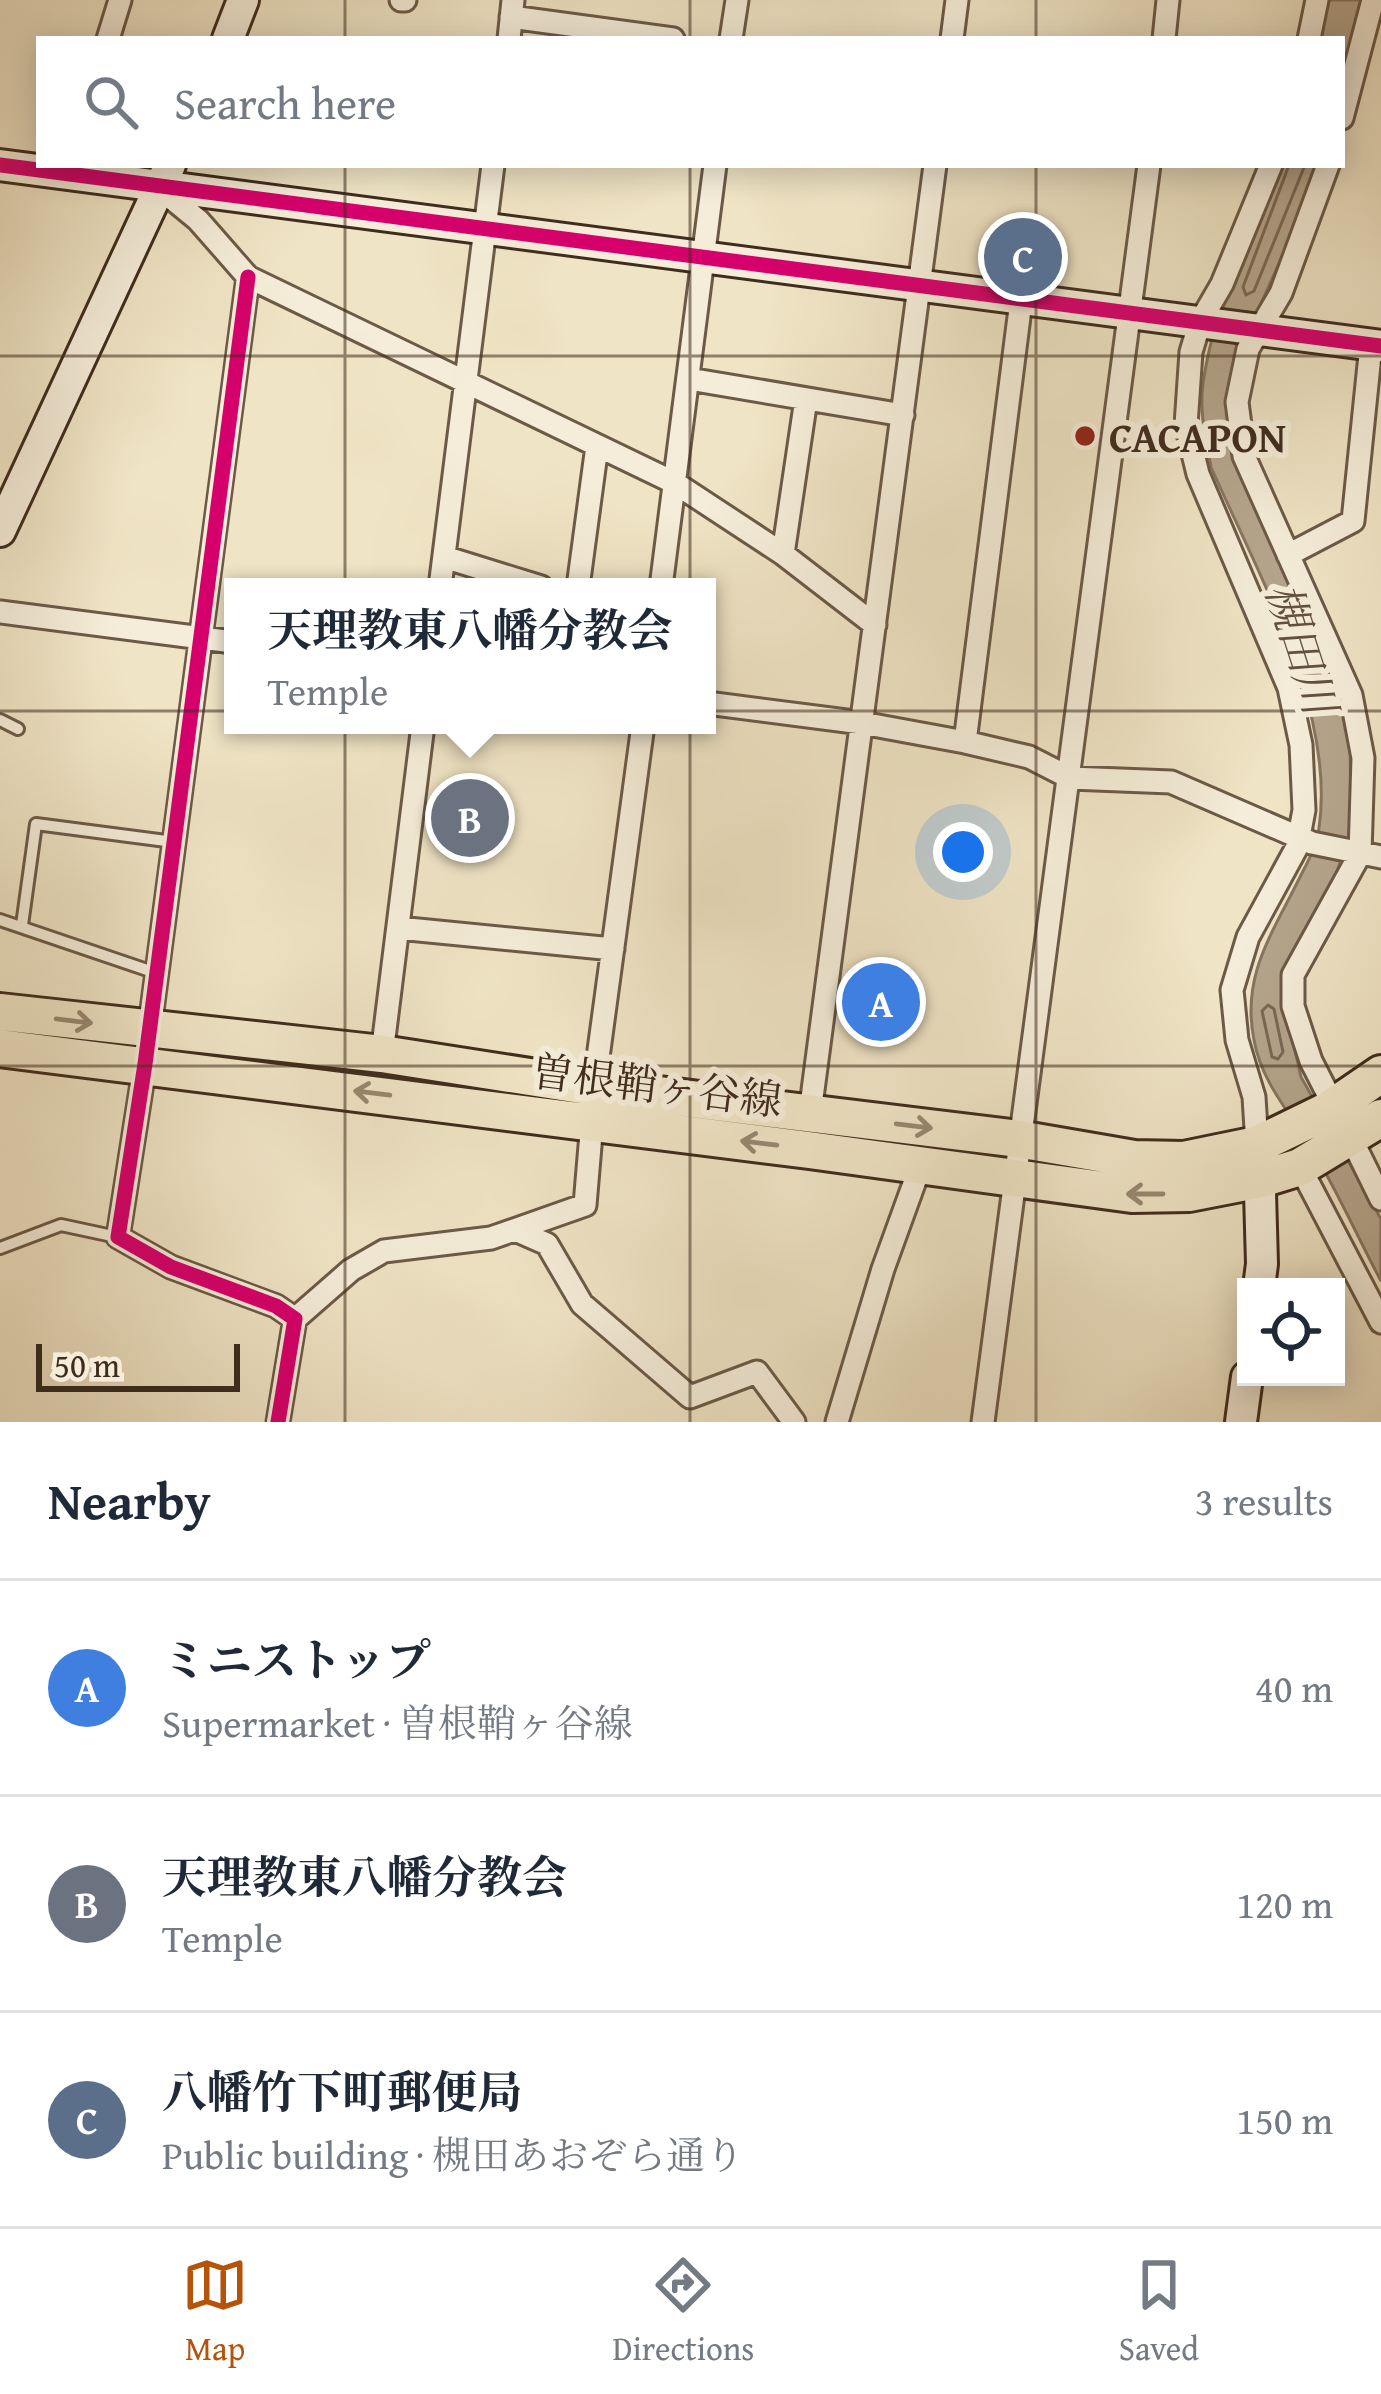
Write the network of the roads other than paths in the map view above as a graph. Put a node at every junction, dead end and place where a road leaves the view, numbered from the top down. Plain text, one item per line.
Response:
1 (120, 0) edge
2 (243, 0) edge
3 (736, 0) edge
4 (957, 0) edge
5 (1168, 0) edge
6 (1317, 0) edge
7 (1373, 0) edge
8 (511, 19) edge
9 (109, 36) edge
10 (229, 36) edge
11 (649, 36) edge
12 (731, 36) edge
13 (952, 36) edge
14 (1164, 36) edge
15 (1310, 36) edge
16 (1345, 107) edge
17 (0, 165) edge
18 (36, 167) edge
19 (45, 168) edge
20 (493, 168) edge
21 (715, 168) edge
22 (935, 168) edge
23 (1149, 168) edge
24 (1269, 168) edge
25 (1327, 168) edge
26 (164, 176) edge
27 (485, 227) junction
28 (703, 258) junction
29 (248, 277) junction
30 (920, 287) junction
31 (1022, 302) junction
32 (1132, 314) junction
33 (1231, 328) junction
34 (1376, 346) edge
35 (689, 379) junction
36 (466, 382) junction
37 (806, 399) junction
38 (903, 415) junction
39 (597, 446) junction
40 (675, 483) junction
41 (0, 531) edge
42 (783, 554) junction
43 (1288, 555) junction
44 (444, 557) junction
45 (441, 578) edge
46 (512, 578) edge
47 (579, 578) edge
48 (662, 578) edge
49 (0, 612) edge
50 (875, 625) junction
51 (200, 638) junction
52 (224, 641) edge
53 (716, 704) edge
54 (0, 720) edge
55 (862, 723) junction
56 (18, 729) dead end
57 (422, 734) edge
58 (642, 734) edge
59 (965, 742) junction
60 (1070, 778) junction
61 (1306, 840) junction
62 (174, 842) junction
63 (1363, 855) edge
64 (0, 920) edge
65 (22, 925) junction
66 (398, 928) junction
67 (613, 949) junction
68 (157, 973) junction
69 (0, 1012) edge
70 (147, 1047) junction
71 (1, 1052) edge
72 (382, 1054) junction
73 (1381, 1075) edge
74 (593, 1104) junction
75 (810, 1113) junction
76 (1347, 1123) edge
77 (1018, 1139) junction
78 (1267, 1152) junction
79 (920, 1167) junction
80 (1300, 1167) junction
81 (1014, 1178) junction
82 (1381, 1199) edge
83 (515, 1230) junction
84 (118, 1237) junction
85 (0, 1249) edge
86 (1260, 1278) edge
87 (295, 1319) junction
88 (1381, 1322) edge
89 (1245, 1386) edge
90 (278, 1422) edge
91 (794, 1422) edge
92 (837, 1422) edge
93 (983, 1422) edge
94 (1240, 1422) edge

1 - 9 street
2 - 10 street
3 - 12 street
4 - 13 street
5 - 14 street
6 - 15 street
7 - 16 street
8 - 11 street
17 - 18 street
19 - 26 street
20 - 27 street
21 - 28 street
22 - 30 street
23 - 32 street
24 - 33 street
25 - 33 street
26 - 27 street
26 - 29 street
26 - 41 street
27 - 28 street
27 - 36 street
28 - 30 street
28 - 35 street
29 - 36 street
29 - 51 street
30 - 31 street
30 - 38 street
31 - 32 street
31 - 59 street
32 - 33 street
32 - 60 street
33 - 34 street
33 - 43 street
33 - 61 street
34 - 43 street
35 - 37 street
35 - 40 street
36 - 39 street
36 - 44 street
37 - 38 street
37 - 42 street
38 - 50 street
39 - 40 street
39 - 47 street
40 - 42 street
40 - 48 street
42 - 50 street
43 - 63 street
44 - 45 street
44 - 46 street
49 - 51 street
50 - 55 street
51 - 52 street
51 - 62 street
53 - 55 street
54 - 56 lane
55 - 59 street
55 - 75 street
57 - 66 street
58 - 67 street
59 - 60 street
60 - 61 street
60 - 77 street
61 - 63 street
61 - 78 street
62 - 65 lane
62 - 68 street
63 - 76 street
64 - 65 lane
65 - 68 lane
66 - 67 street
66 - 72 street
67 - 74 street
68 - 70 street
69 -> 70 main road, 曽根鞘ヶ谷線
70 - 71 main road, 曽根鞘ヶ谷線
70 - 72 main road, 曽根鞘ヶ谷線
74 -> 70 main road, 曽根鞘ヶ谷線
70 - 84 street
72 - 74 main road, 曽根鞘ヶ谷線
73 - 76 main road
74 - 75 main road, 曽根鞘ヶ谷線
79 -> 74 main road, 曽根鞘ヶ谷線
74 - 83 street
75 -> 77 main road, 曽根鞘ヶ谷線
76 - 78 main road
76 - 80 main road, 曽根鞘ヶ谷線
76 - 82 street
77 - 78 main road, 曽根鞘ヶ谷線
77 - 81 street
78 - 80 main road, 曽根鞘ヶ谷線
78 -> 81 main road, 曽根鞘ヶ谷線
78 - 86 street
79 - 81 main road, 曽根鞘ヶ谷線
79 - 92 street
80 - 88 street
81 - 93 street
83 - 87 street
83 - 91 street
84 - 85 lane
84 - 87 street
87 - 90 street
89 - 94 street

